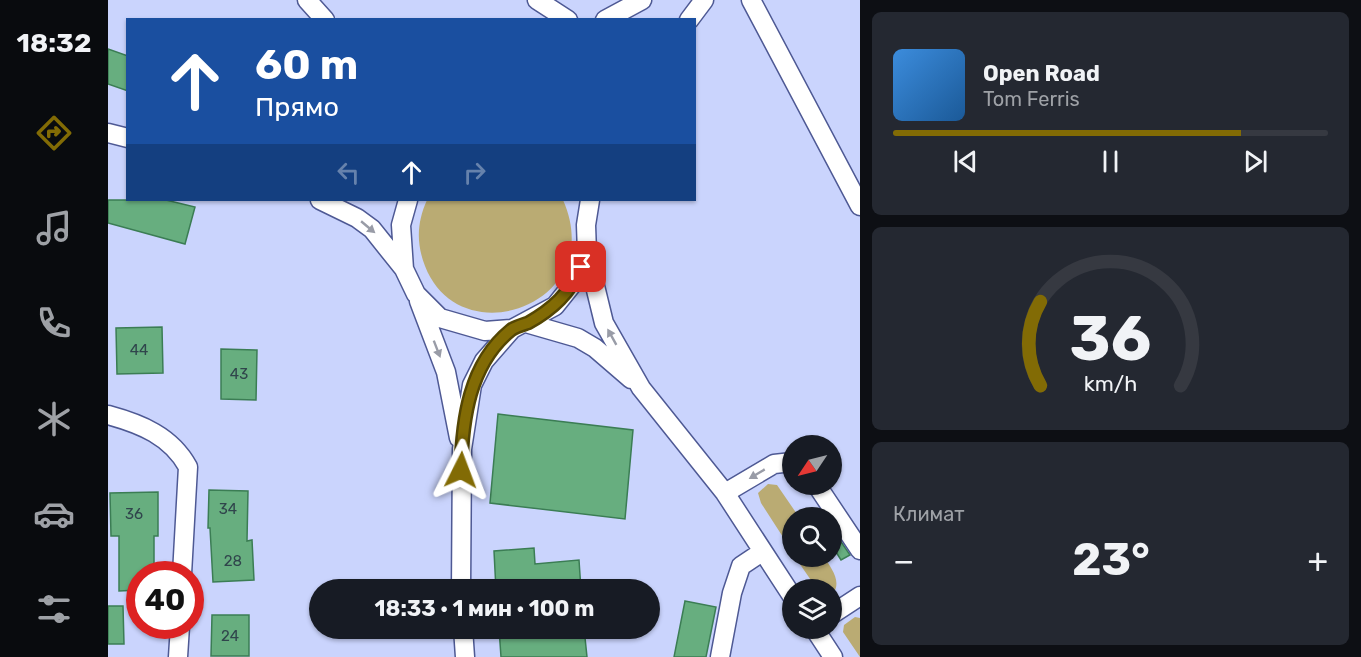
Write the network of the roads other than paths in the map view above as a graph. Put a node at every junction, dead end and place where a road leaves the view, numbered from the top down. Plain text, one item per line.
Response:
1 (307, 0) edge
2 (537, 0) edge
3 (642, 0) edge
4 (751, 0) edge
5 (700, 1) edge
6 (323, 18) edge
7 (565, 18) edge
8 (609, 18) edge
9 (690, 18) edge
10 (108, 132) edge
11 (126, 137) edge
12 (322, 201) edge
13 (408, 201) edge
14 (576, 201) edge
15 (590, 201) edge
16 (860, 206) edge
17 (586, 225) junction
18 (587, 253) junction
19 (404, 269) junction
20 (416, 294) junction
21 (519, 326) junction
22 (641, 388) junction
23 (108, 415) edge
24 (462, 449) junction
25 (782, 463) edge
26 (725, 493) junction
27 (823, 495) edge
28 (860, 550) edge
29 (762, 552) junction
30 (183, 561) edge
31 (461, 579) edge
32 (782, 581) edge
33 (860, 596) edge
34 (842, 608) edge
35 (179, 639) edge
36 (464, 639) edge
37 (821, 639) edge
38 (178, 657) edge
39 (465, 657) edge
40 (720, 657) edge
41 (832, 657) edge

1 - 6 street
2 - 7 street
3 - 8 street
4 - 16 street
5 - 9 street
10 - 11 street
12 -> 19 street
13 - 19 street
14 - 17 street
15 - 17 street
17 - 18 street
18 - 21 street
22 -> 18 street
19 - 20 street
20 - 21 street
20 -> 24 street
21 - 22 street
21 - 24 street
22 - 26 street
23 - 30 street
24 - 31 street
25 -> 26 street
26 - 29 street
27 - 28 street
29 - 32 street
29 - 40 street
33 - 34 street
35 - 38 street
36 - 39 street
37 - 41 street

